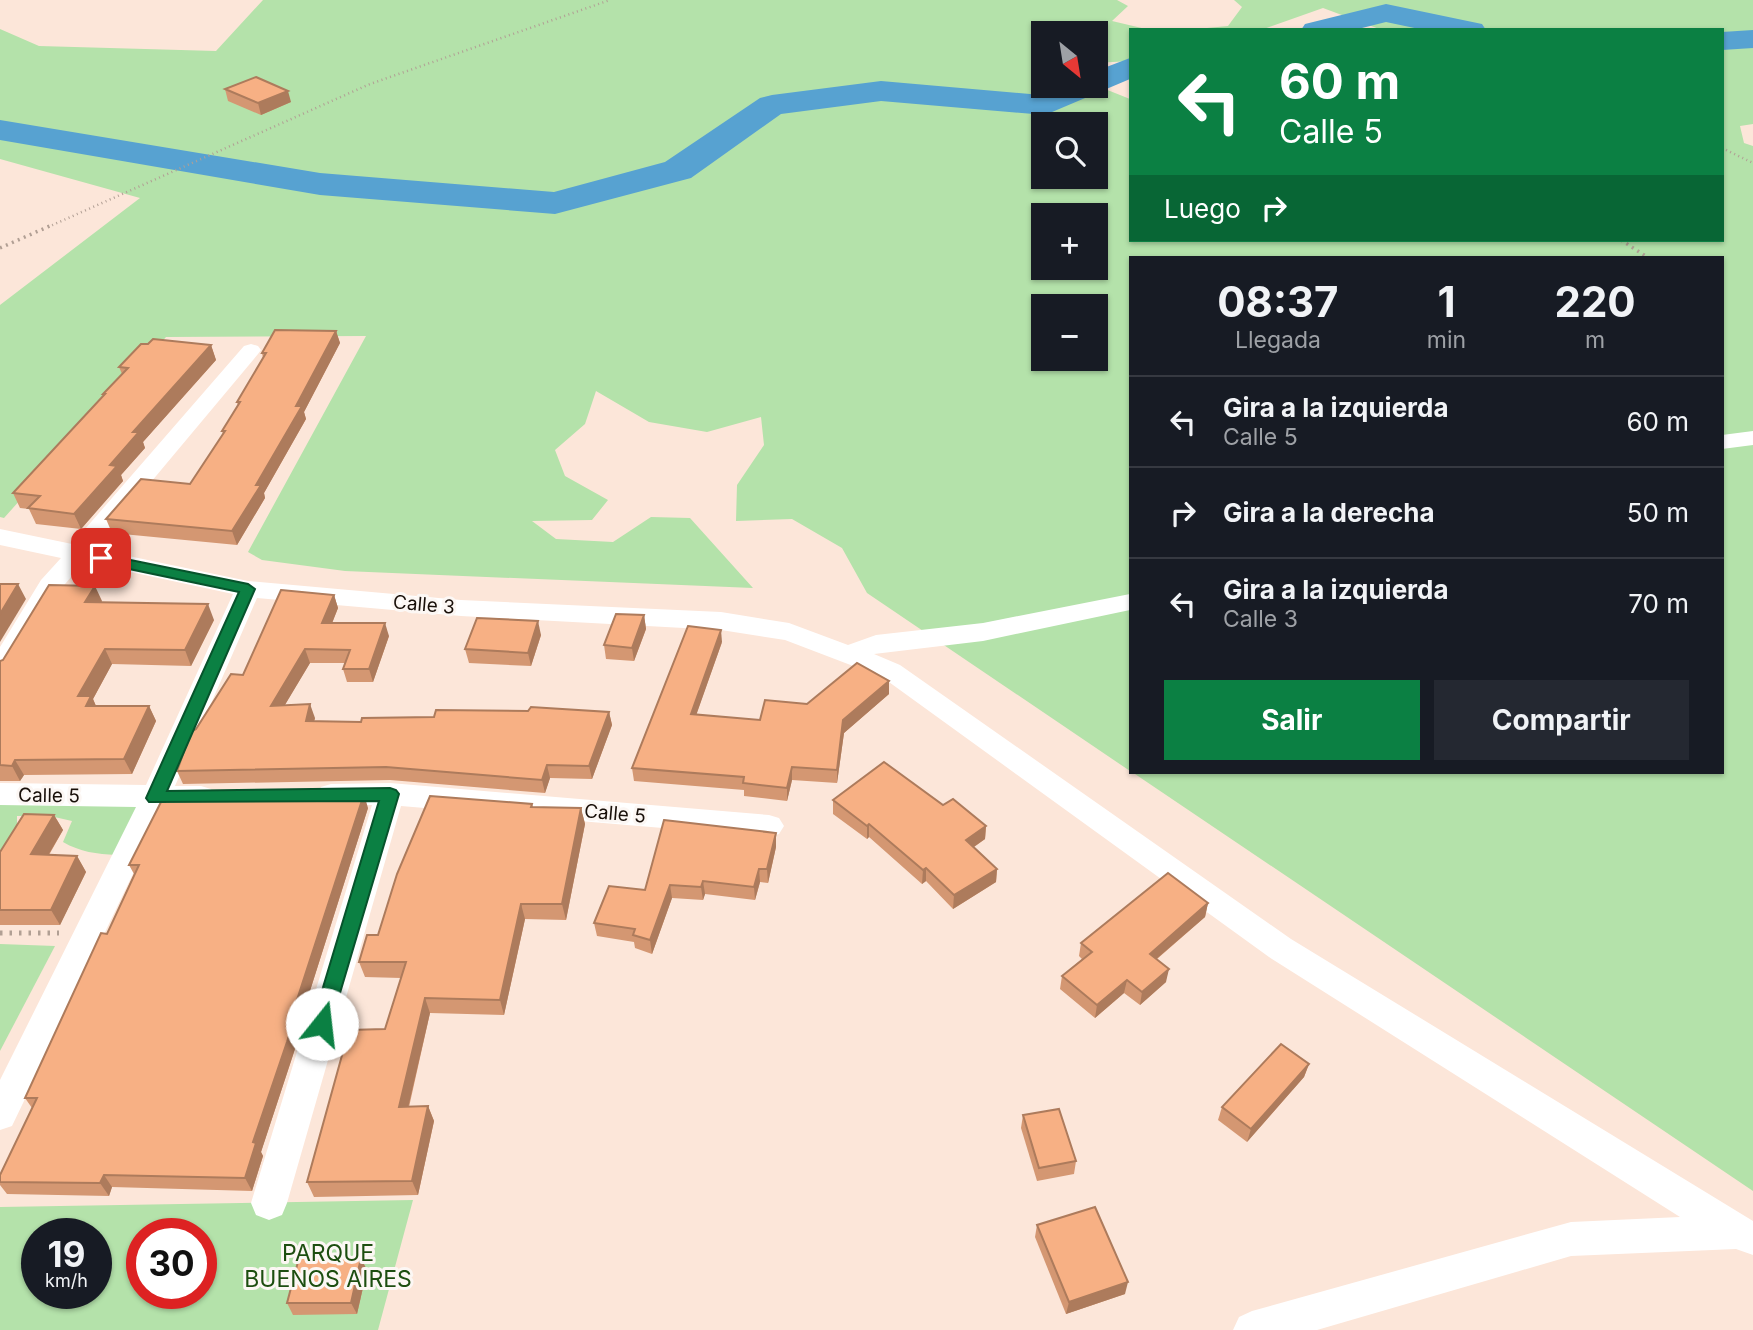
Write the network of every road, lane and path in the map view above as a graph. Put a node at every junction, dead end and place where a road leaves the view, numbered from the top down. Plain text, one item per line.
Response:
1 (610, 0) edge
2 (1724, 149) edge
3 (1753, 163) edge
4 (1623, 242) edge
5 (0, 248) edge
6 (1645, 256) edge
7 (251, 350) dead end
8 (1753, 438) edge
9 (1724, 442) edge
10 (0, 537) edge
11 (77, 553) junction
12 (248, 589) junction
13 (1129, 602) edge
14 (848, 654) junction
15 (0, 668) edge
16 (0, 794) edge
17 (390, 794) junction
18 (307, 796) edge
19 (224, 797) edge
20 (155, 798) junction
21 (769, 825) dead end
22 (0, 933) edge
23 (88, 934) junction
24 (0, 1115) edge
25 (269, 1203) dead end
26 (1744, 1235) edge
27 (1252, 1330) edge

1 - 5 path
2 - 3 path
4 - 6 path
7 - 11 street
8 - 9 street
10 - 11 street, Calle 3
11 - 12 street, Calle 3
11 - 15 street
12 - 14 street, Calle 3
12 - 20 street
13 - 14 street
14 - 26 street, Calle 3
16 - 20 street, Calle 5
17 - 18 street, Calle 5
17 - 21 street, Calle 5
17 - 25 street
19 - 20 street, Calle 5
20 - 23 street
22 - 23 path
23 - 24 street
26 - 27 street

